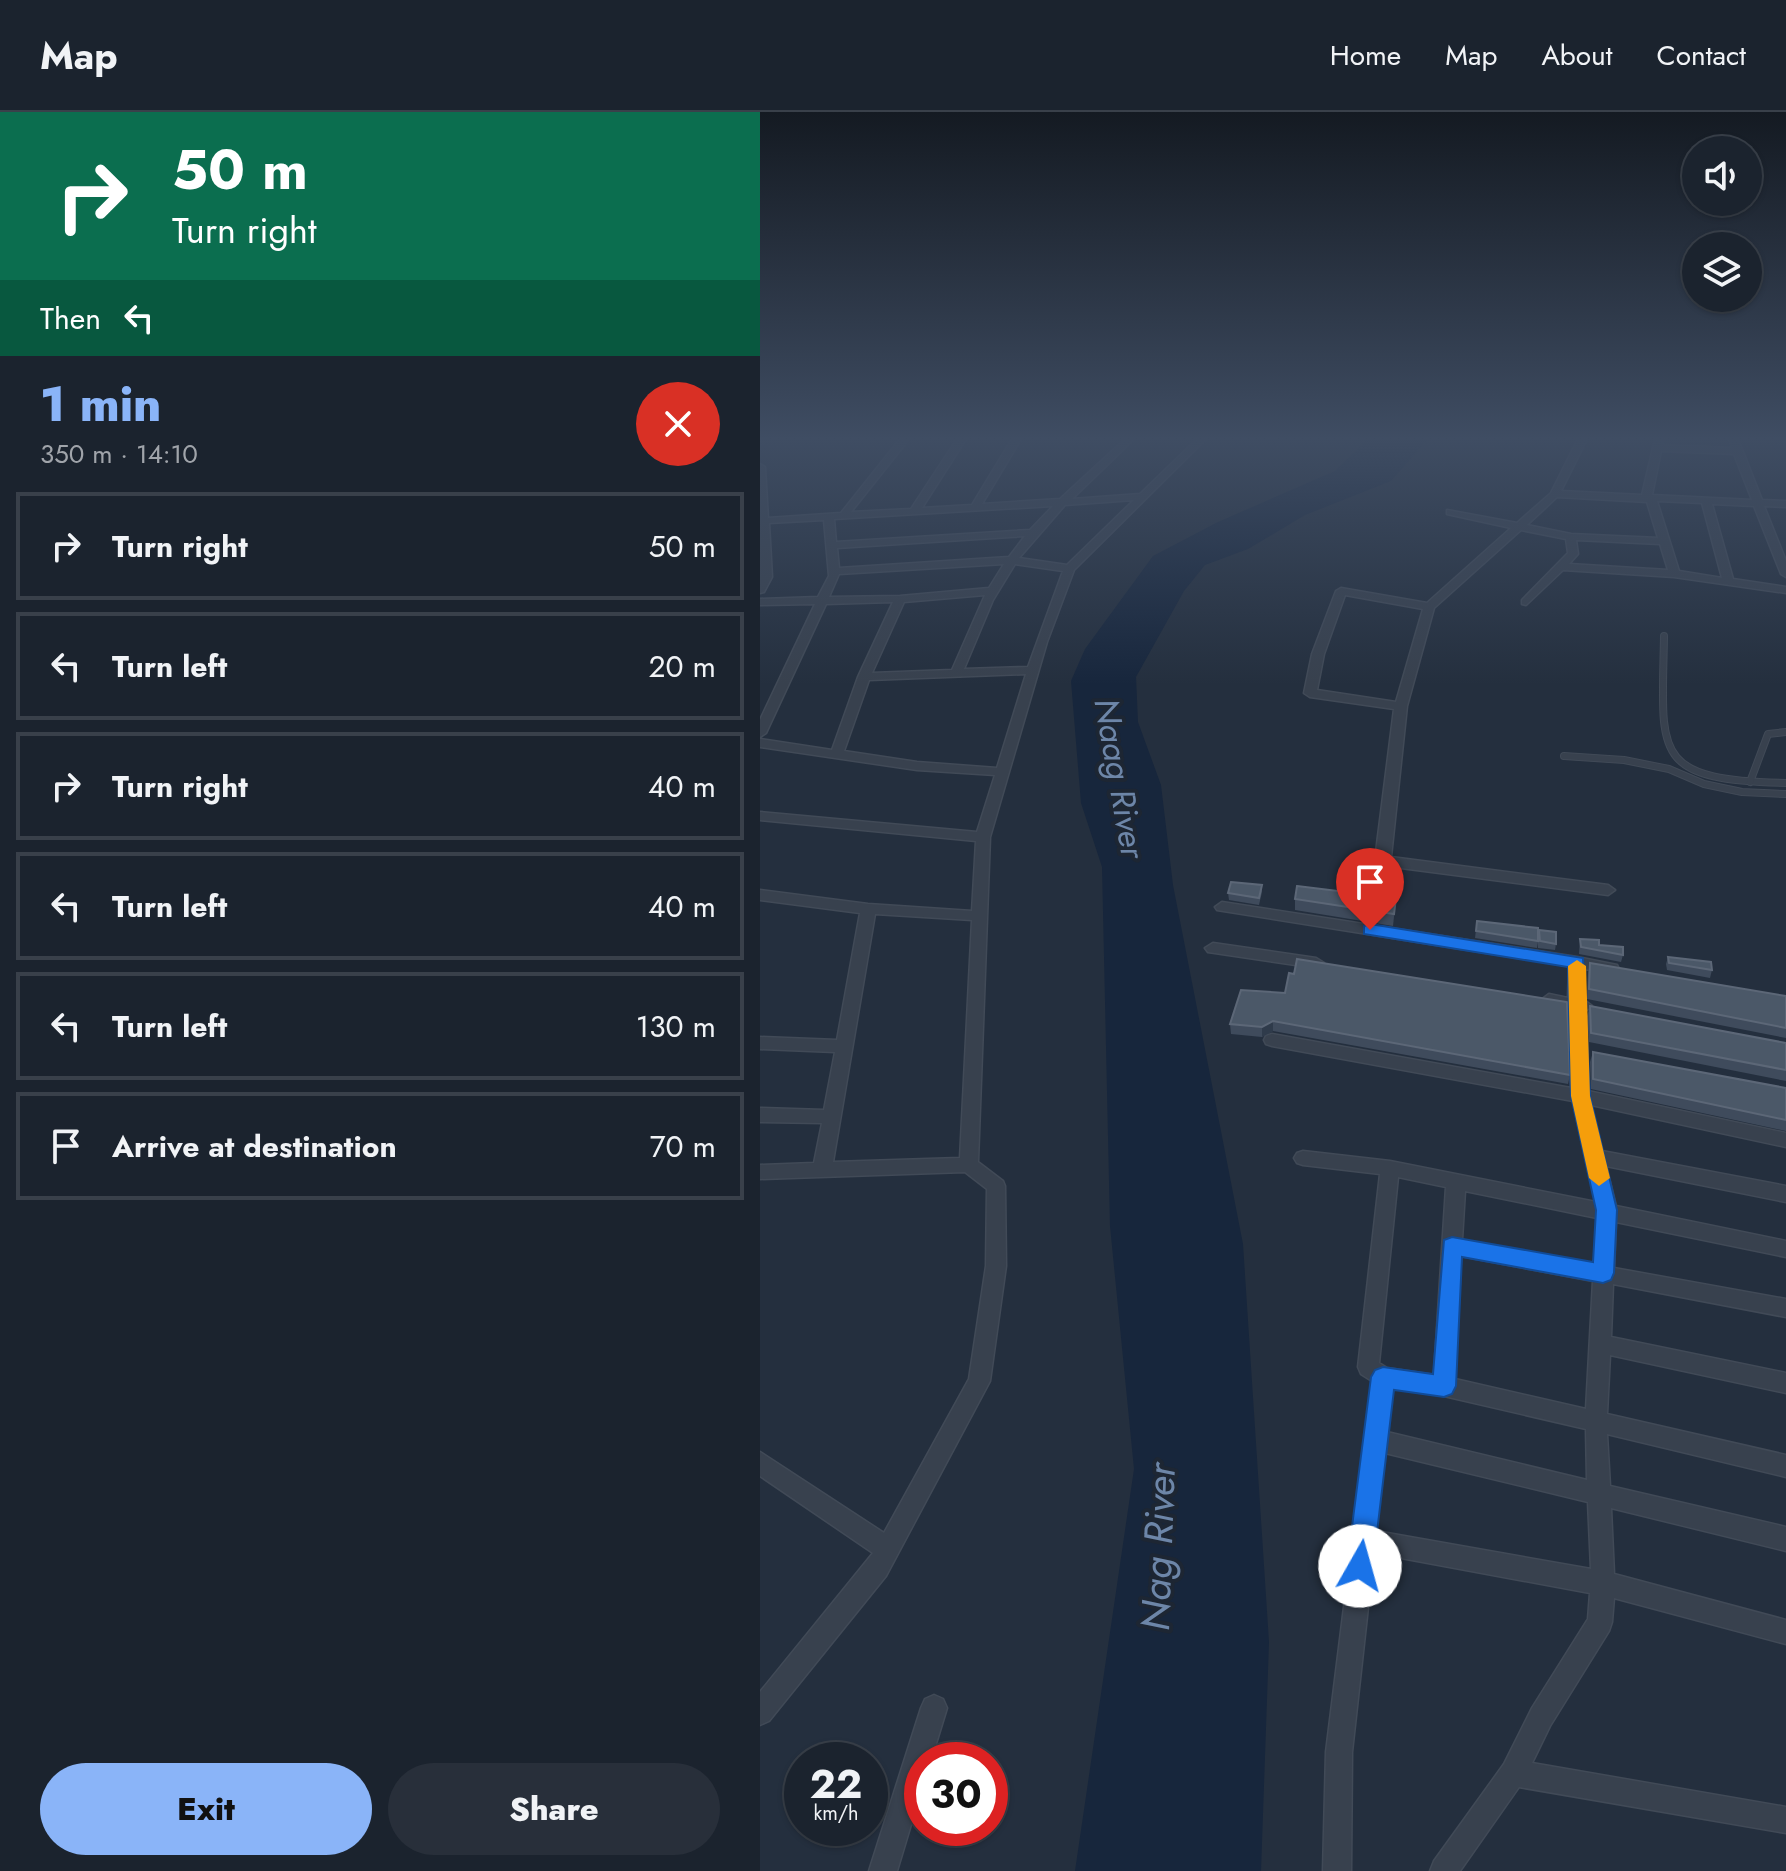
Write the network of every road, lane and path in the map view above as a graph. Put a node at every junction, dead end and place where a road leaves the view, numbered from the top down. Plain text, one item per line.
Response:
1 (763, 521) edge
2 (830, 521) edge
3 (1044, 521) edge
4 (1118, 521) edge
5 (1490, 521) edge
6 (1523, 521) edge
7 (1656, 521) edge
8 (1712, 521) edge
9 (1767, 521) edge
10 (1516, 527) junction
11 (1032, 533) junction
12 (1571, 537) junction
13 (1664, 541) junction
14 (833, 545) junction
15 (1011, 560) junction
16 (1564, 567) junction
17 (1069, 569) junction
18 (834, 571) junction
19 (1674, 574) junction
20 (1786, 574) edge
21 (1728, 581) junction
22 (760, 590) edge
23 (1786, 590) edge
24 (992, 591) junction
25 (900, 599) junction
26 (823, 601) junction
27 (760, 602) edge
28 (1526, 602) dead end
29 (1429, 607) junction
30 (1664, 636) dead end
31 (1032, 670) junction
32 (956, 675) junction
33 (864, 677) junction
34 (1401, 706) junction
35 (1786, 732) edge
36 (760, 733) edge
37 (760, 743) edge
38 (837, 754) junction
39 (1564, 756) dead end
40 (1002, 772) junction
41 (1750, 782) junction
42 (1786, 783) edge
43 (1786, 794) edge
44 (760, 816) edge
45 (983, 837) junction
46 (1608, 890) dead end
47 (760, 895) edge
48 (1222, 907) dead end
49 (868, 909) junction
50 (979, 916) junction
51 (1213, 948) dead end
52 (1577, 962) junction
53 (1332, 966) edge
54 (1622, 971) edge
55 (1529, 997) edge
56 (1576, 1005) junction
57 (1606, 1010) edge
58 (1272, 1040) dead end
59 (760, 1043) edge
60 (844, 1046) junction
61 (1580, 1096) junction
62 (760, 1115) edge
63 (832, 1117) junction
64 (1786, 1140) edge
65 (1595, 1157) junction
66 (1303, 1158) dead end
67 (969, 1165) junction
68 (1390, 1168) junction
69 (822, 1171) junction
70 (760, 1172) edge
71 (1456, 1181) junction
72 (1786, 1194) edge
73 (1607, 1210) junction
74 (1452, 1246) junction
75 (1786, 1249) edge
76 (1603, 1273) junction
77 (1786, 1308) edge
78 (1599, 1344) junction
79 (1383, 1377) junction
80 (1786, 1383) edge
81 (1444, 1386) junction
82 (1596, 1421) junction
83 (1376, 1440) junction
84 (760, 1463) edge
85 (1786, 1466) edge
86 (1599, 1493) junction
87 (1786, 1539) edge
88 (1363, 1540) junction
89 (888, 1549) junction
90 (1603, 1583) junction
91 (1786, 1632) edge
92 (934, 1708) dead end
93 (760, 1712) edge
94 (1513, 1773) junction
95 (1786, 1820) edge
96 (883, 1871) edge
97 (1337, 1871) edge
98 (1444, 1871) edge

1 - 22 street
2 - 14 street
3 - 11 street
4 - 17 street
5 - 10 street
6 - 10 street
7 - 13 street
8 - 21 street
9 - 20 street
10 - 12 street
10 - 29 street
11 - 14 street
11 - 15 street
12 - 13 street
12 - 16 street
13 - 19 street
14 - 18 street
15 - 17 street
15 - 18 street
15 - 24 street
16 - 19 street
16 - 28 street
17 - 31 street
18 - 26 street
19 - 21 street
21 - 23 street
24 - 25 street
24 - 32 street
25 - 26 street
25 - 33 street
26 - 27 street
26 - 36 street
29 - 34 street
29 - 34 street
30 - 41 lane
31 - 32 street
31 - 40 street
32 - 33 street
33 - 38 street
34 - 46 street
35 - 41 lane
37 - 38 street
38 - 40 street
39 - 43 lane
40 - 45 street
41 - 42 lane
44 - 45 street
45 - 50 street
47 - 49 street
48 - 52 street
49 - 50 street
49 - 60 street
50 - 67 street
51 - 53 street
52 - 54 street
52 - 56 street
55 - 56 street
56 - 57 street
56 - 61 street
58 - 61 street
59 - 60 street
60 - 63 street
61 - 64 street
61 - 65 street
62 - 63 street
63 - 69 street
65 - 72 street
65 - 73 street
66 - 68 street
67 - 69 street
67 - 89 street
68 - 71 street
68 - 79 street
69 - 70 street
71 - 73 street
71 - 74 street
73 - 75 street
73 - 76 street
74 - 76 street
74 - 81 street
76 - 77 street
76 - 78 street
78 - 80 street
78 - 82 street
79 - 81 street
79 - 83 street
81 - 82 street
82 - 85 street
82 - 86 street
83 - 86 street
83 - 88 street
84 - 89 street
86 - 87 street
86 - 90 street
88 - 90 street
88 - 97 street
89 - 93 street
90 - 91 street
90 - 94 street
92 - 96 street
94 - 95 street
94 - 98 street

